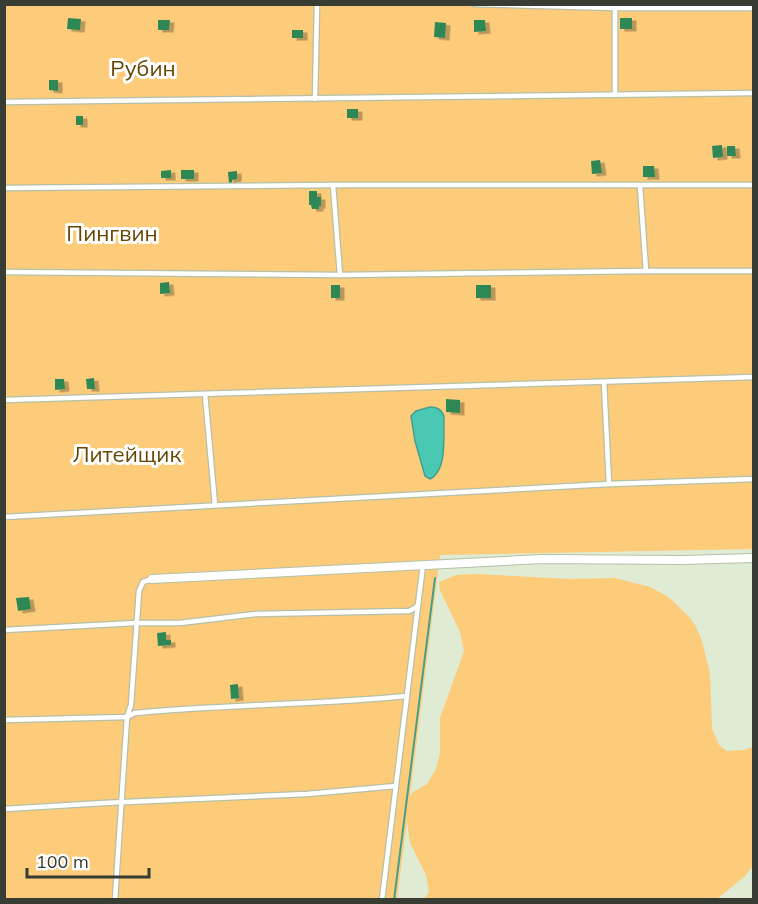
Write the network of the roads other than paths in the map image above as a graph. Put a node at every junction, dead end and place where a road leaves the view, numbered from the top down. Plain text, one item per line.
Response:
1 (317, 4) edge
2 (474, 4) edge
3 (615, 8) junction
4 (753, 8) edge
5 (753, 93) edge
6 (615, 96) junction
7 (315, 99) junction
8 (4, 102) edge
9 (333, 185) junction
10 (753, 185) edge
11 (640, 186) junction
12 (4, 188) edge
13 (646, 271) junction
14 (4, 272) edge
15 (753, 272) edge
16 (340, 275) junction
17 (753, 377) edge
18 (604, 382) junction
19 (205, 394) junction
20 (4, 400) edge
21 (753, 479) edge
22 (609, 484) junction
23 (215, 505) junction
24 (4, 517) edge
25 (753, 558) edge
26 (423, 565) junction
27 (152, 579) joint
28 (418, 605) junction
29 (136, 623) junction
30 (4, 630) edge
31 (407, 696) junction
32 (127, 717) junction
33 (4, 720) edge
34 (396, 786) junction
35 (122, 803) junction
36 (4, 809) edge
37 (115, 900) edge
38 (382, 900) edge

1 - 7 lane
2 - 3 lane
3 - 4 lane
3 - 6 lane
5 - 6 lane
6 - 7 lane
7 - 8 lane
9 - 11 lane
9 - 12 lane
9 - 16 lane
10 - 11 lane
11 - 13 lane
13 - 15 lane
13 - 16 lane
14 - 16 lane
17 - 18 lane
18 - 19 lane
18 - 22 lane
19 - 20 lane
19 - 23 lane
21 - 22 lane
22 - 23 lane
23 - 24 lane
25 - 26 street
26 - 27 street
26 - 28 lane
27 - 29 lane
28 - 29 lane
28 - 31 lane
29 - 30 lane
29 - 32 lane
31 - 32 lane
31 - 34 lane
32 - 33 lane
32 - 35 lane
34 - 35 lane
34 - 38 lane
35 - 36 lane
35 - 37 lane

